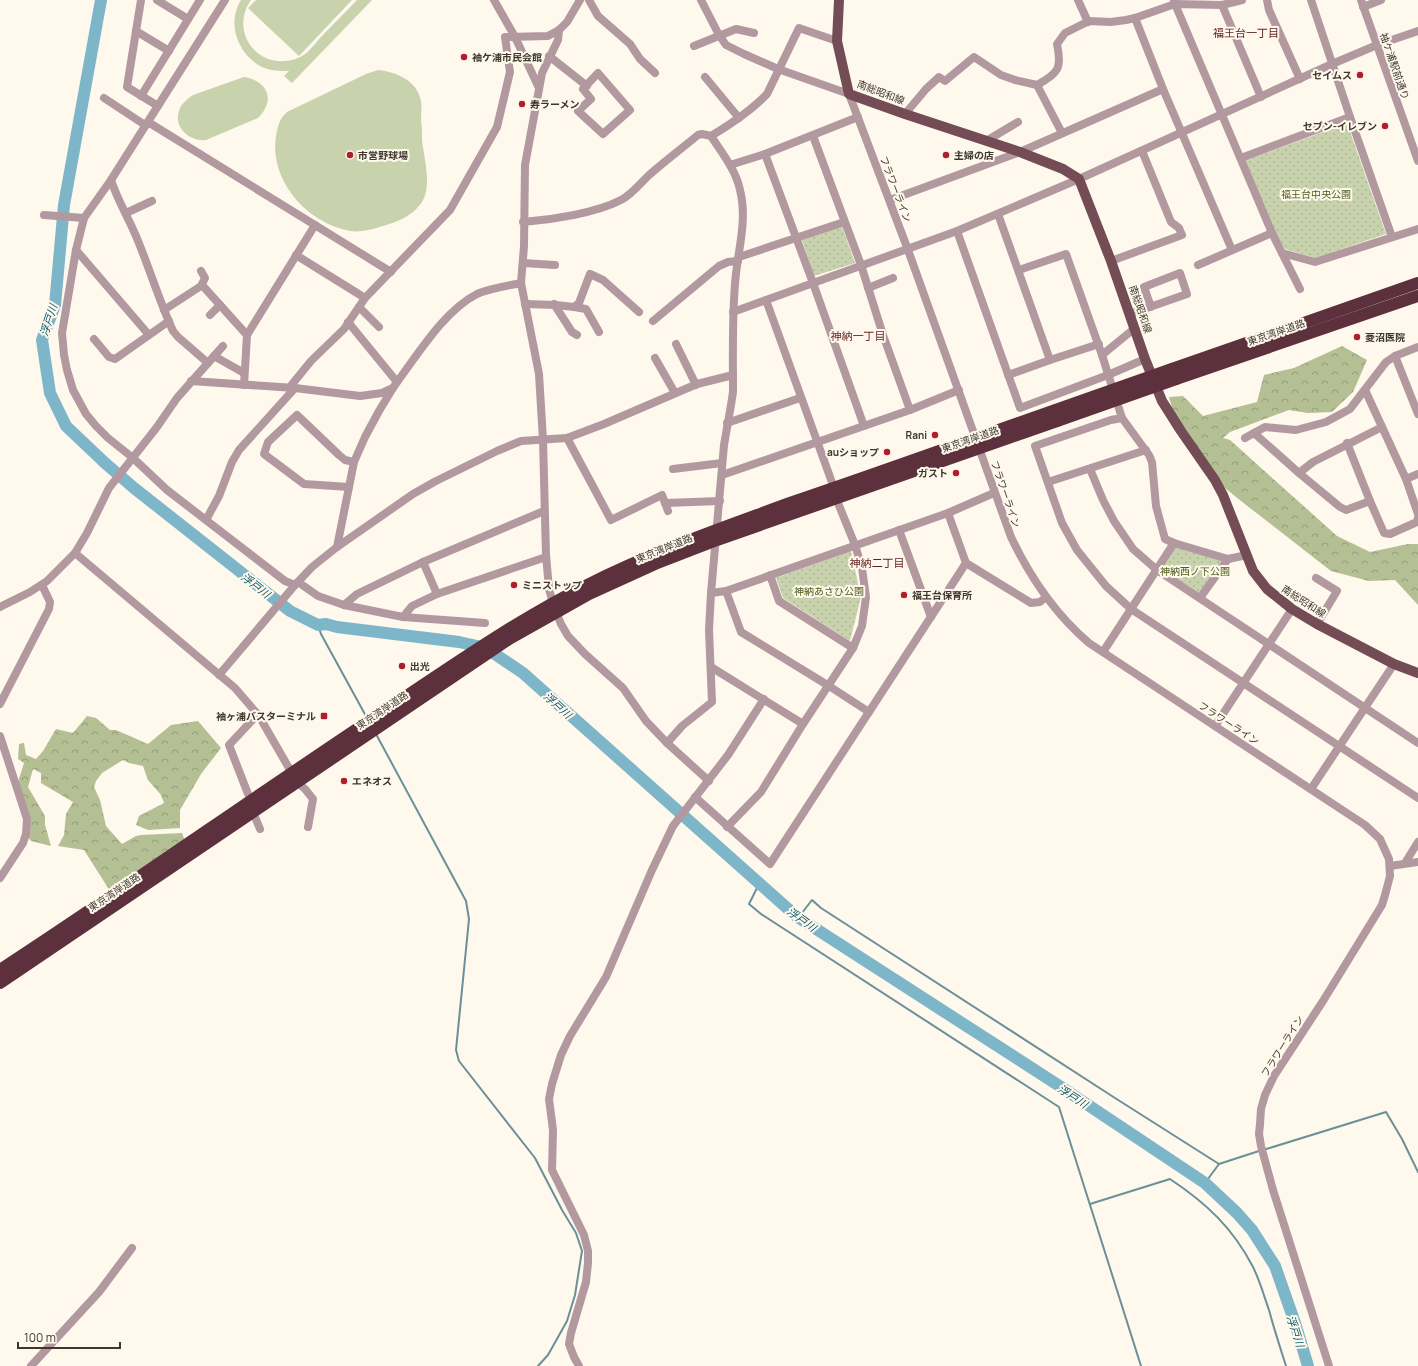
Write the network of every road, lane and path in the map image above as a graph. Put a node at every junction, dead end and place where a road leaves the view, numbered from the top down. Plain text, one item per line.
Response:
1 (141, 0) edge
2 (157, 0) edge
3 (200, 0) edge
4 (225, 0) edge
5 (494, 0) edge
6 (580, 0) edge
7 (589, 0) edge
8 (701, 0) edge
9 (839, 0) edge
10 (1078, 0) edge
11 (1242, 0) edge
12 (1267, 0) edge
13 (1311, 0) edge
14 (1381, 0) edge
15 (1175, 2) edge
16 (1362, 3) edge
17 (1222, 5) junction
18 (1135, 18) junction
19 (188, 19) junction
20 (1088, 22) junction
21 (559, 30) junction
22 (136, 31) junction
23 (1418, 31) edge
24 (754, 33) dead end
25 (719, 35) junction
26 (515, 37) junction
27 (838, 40) junction
28 (694, 46) dead end
29 (1377, 46) junction
30 (169, 51) junction
31 (549, 56) junction
32 (1332, 64) junction
33 (778, 68) junction
34 (655, 73) dead end
35 (705, 77) dead end
36 (1300, 79) junction
37 (1037, 85) junction
38 (587, 86) junction
39 (538, 88) junction
40 (1163, 89) junction
41 (849, 94) junction
42 (141, 96) junction
43 (1261, 97) junction
44 (104, 98) dead end
45 (158, 106) junction
46 (905, 114) junction
47 (1222, 114) junction
48 (1350, 117) junction
49 (739, 118) junction
50 (858, 118) junction
51 (1018, 122) dead end
52 (146, 123) junction
53 (1182, 132) junction
54 (1062, 133) junction
55 (711, 136) junction
56 (813, 136) junction
57 (986, 141) junction
58 (1142, 151) junction
59 (1020, 152) junction
60 (765, 154) junction
61 (1241, 158) junction
62 (1418, 161) edge
63 (730, 165) junction
64 (1079, 179) junction
65 (111, 180) junction
66 (890, 200) junction
67 (152, 201) dead end
68 (126, 213) junction
69 (998, 214) junction
70 (44, 215) dead end
71 (84, 218) junction
72 (523, 222) junction
73 (844, 222) junction
74 (315, 224) junction
75 (1418, 229) edge
76 (957, 231) junction
77 (1272, 233) junction
78 (797, 237) junction
79 (1392, 237) junction
80 (76, 250) junction
81 (908, 250) junction
82 (1232, 250) junction
83 (1282, 253) junction
84 (296, 255) junction
85 (738, 259) junction
86 (1111, 262) junction
87 (522, 263) junction
88 (555, 265) dead end
89 (861, 265) junction
90 (1198, 265) dead end
91 (1019, 270) junction
92 (201, 271) dead end
93 (391, 272) junction
94 (893, 278) dead end
95 (521, 283) junction
96 (814, 283) junction
97 (1418, 283) edge
98 (202, 285) junction
99 (868, 288) junction
100 (1300, 289) dead end
101 (1418, 296) edge
102 (365, 298) junction
103 (766, 300) junction
104 (525, 304) junction
105 (554, 304) junction
106 (220, 305) junction
107 (359, 307) junction
108 (574, 307) junction
109 (1151, 307) junction
110 (164, 310) junction
111 (639, 312) dead end
112 (733, 312) junction
113 (1130, 314) junction
114 (210, 315) dead end
115 (169, 321) junction
116 (653, 321) dead end
117 (348, 322) junction
118 (378, 327) dead end
119 (1135, 328) junction
120 (599, 332) dead end
121 (149, 335) junction
122 (246, 335) junction
123 (577, 336) dead end
124 (94, 339) dead end
125 (676, 344) dead end
126 (1099, 344) junction
127 (223, 346) dead end
128 (1418, 347) edge
129 (1102, 355) junction
130 (214, 356) junction
131 (1395, 356) junction
132 (655, 358) dead end
133 (1145, 359) junction
134 (1050, 360) junction
135 (208, 363) junction
136 (244, 374) junction
137 (1174, 374) junction
138 (1008, 375) junction
139 (1108, 375) junction
140 (733, 376) junction
141 (191, 381) junction
142 (244, 385) junction
143 (395, 385) junction
144 (696, 385) junction
145 (292, 388) junction
146 (959, 390) junction
147 (1365, 390) junction
148 (675, 393) junction
149 (800, 398) junction
150 (910, 410) junction
151 (1418, 414) edge
152 (1122, 418) junction
153 (727, 423) junction
154 (864, 426) junction
155 (1382, 427) junction
156 (1254, 433) junction
157 (567, 438) junction
158 (1245, 438) dead end
159 (543, 440) junction
160 (816, 443) junction
161 (978, 443) junction
162 (1347, 443) junction
163 (1146, 450) junction
164 (133, 458) junction
165 (354, 462) junction
166 (722, 463) junction
167 (673, 469) dead end
168 (1090, 469) junction
169 (1299, 473) junction
170 (1418, 474) edge
171 (722, 475) junction
172 (1406, 478) junction
173 (1048, 482) junction
174 (350, 487) junction
175 (835, 493) junction
176 (994, 493) junction
177 (1370, 500) junction
178 (720, 501) junction
179 (665, 503) junction
180 (544, 511) junction
181 (668, 511) dead end
182 (948, 513) junction
183 (1418, 514) edge
184 (1418, 518) edge
185 (206, 520) junction
186 (899, 530) junction
187 (717, 534) junction
188 (1174, 543) junction
189 (855, 545) junction
190 (337, 547) junction
191 (75, 553) junction
192 (1247, 555) junction
193 (546, 557) junction
194 (1228, 559) junction
195 (423, 562) junction
196 (966, 563) junction
197 (1157, 570) junction
198 (770, 575) junction
199 (1316, 578) dead end
200 (296, 584) junction
201 (42, 585) junction
202 (726, 591) junction
203 (712, 593) junction
204 (437, 594) junction
205 (1046, 597) junction
206 (1200, 598) junction
207 (344, 605) junction
208 (2, 606) edge
209 (554, 608) junction
210 (1131, 609) junction
211 (1292, 609) junction
212 (403, 617) junction
213 (931, 617) junction
214 (485, 623) dead end
215 (1317, 624) junction
216 (1269, 644) junction
217 (853, 648) junction
218 (1103, 652) junction
219 (1394, 664) junction
220 (711, 667) junction
221 (1418, 673) edge
222 (219, 675) junction
223 (1243, 683) junction
224 (829, 686) junction
225 (764, 699) junction
226 (0, 704) edge
227 (1366, 708) junction
228 (869, 712) junction
229 (258, 714) junction
230 (803, 724) junction
231 (1215, 726) junction
232 (0, 736) edge
233 (667, 743) junction
234 (1418, 743) edge
235 (1340, 746) junction
236 (8, 757) junction
237 (0, 762) edge
238 (294, 777) junction
239 (709, 780) junction
240 (1311, 789) junction
241 (248, 794) dead end
242 (1418, 798) edge
243 (694, 799) junction
244 (255, 817) dead end
245 (308, 827) dead end
246 (727, 827) junction
247 (260, 829) dead end
248 (1418, 842) edge
249 (1418, 862) edge
250 (1405, 863) junction
251 (1390, 866) junction
252 (0, 878) edge
253 (0, 970) edge
254 (0, 984) edge
255 (132, 1248) dead end
256 (31, 1366) edge
257 (579, 1366) edge
258 (1329, 1366) edge

1 - 22 street
2 - 19 street
3 - 19 street
4 - 45 street
5 - 26 street
6 - 21 street
7 - 34 street
8 - 25 street
9 - 27 main road, 南総昭和線
10 - 20 street
11 - 17 street
12 - 36 street
13 - 32 street
14 - 16 street
15 - 17 street
15 - 18 street
15 - 47 street
16 - 29 street, 袖ケ浦駅前通り
17 - 43 street
18 - 20 street
18 - 40 street
19 - 30 street
20 - 37 street
21 - 26 street
21 - 31 street
22 - 30 street
22 - 42 street
23 - 29 street
24 - 25 street
25 - 28 street
25 - 33 street
26 - 39 street
26 - 93 street
27 - 33 street
27 - 41 main road, 南総昭和線
29 - 32 street
29 - 62 street, 袖ケ浦駅前通り
30 - 42 street
31 - 38 street
31 - 39 street
32 - 36 street
32 - 48 street
33 - 41 street
33 - 49 street
35 - 49 street
36 - 43 street
37 - 46 street
37 - 54 street
38 - 38 street
39 - 72 street
40 - 53 street
40 - 54 street
41 - 46 main road, 南総昭和線
41 - 50 street, フラワーライン
42 - 45 street
43 - 47 street
44 - 52 street
45 - 52 street
46 - 57 main road, 南総昭和線
47 - 53 street
47 - 61 street
48 - 61 street
48 - 79 street
49 - 55 street
50 - 56 street
50 - 66 street, フラワーライン
51 - 57 street
52 - 65 street
52 - 74 street
53 - 58 street
53 - 82 street
54 - 59 street
55 - 63 street
55 - 72 street
56 - 60 street
56 - 73 street
57 - 59 main road, 南総昭和線
58 - 64 street
58 - 86 street
59 - 64 main road, 南総昭和線
59 - 66 street
60 - 63 street
60 - 78 street
61 - 77 street
63 - 85 street
64 - 69 street
64 - 86 main road, 南総昭和線
65 - 68 street
65 - 71 street
66 - 81 street, フラワーライン
67 - 68 street
68 - 110 street
69 - 76 street
69 - 91 street
70 - 71 street
71 - 80 street
72 - 87 street
73 - 78 street
73 - 89 street
74 - 84 street
74 - 93 street
75 - 79 street
76 - 81 street
76 - 138 street
77 - 82 street
77 - 83 street
78 - 85 street
78 - 96 street
79 - 83 street
80 - 121 street
80 - 164 street
81 - 89 street
81 - 146 street, フラワーライン
82 - 90 street
83 - 100 street
84 - 102 street
84 - 122 street
85 - 112 street
85 - 116 street
86 - 113 main road, 南総昭和線
87 - 88 street
87 - 95 street
89 - 96 street
89 - 99 street
91 - 126 street
91 - 134 street
92 - 98 street
93 - 102 street
94 - 99 street
95 - 104 street
95 - 143 street
96 - 103 street
96 - 154 street
97 - 137 highway, 東京湾岸道路
98 - 106 street
98 - 110 street
99 - 150 street
101 - 137 highway, 東京湾岸道路
102 - 107 street
103 - 112 street
103 - 149 street
104 - 105 street
104 - 159 street
105 - 108 street
105 - 123 street
106 - 114 street
106 - 122 street
107 - 117 street
107 - 118 street
108 - 111 street
108 - 120 street
109 - 109 street
109 - 113 street
110 - 115 street
112 - 140 street
113 - 119 main road, 南総昭和線
115 - 121 street
115 - 135 street
117 - 143 street
117 - 145 street
119 - 129 street
119 - 133 main road, 南総昭和線
121 - 124 street
122 - 136 street
125 - 144 street
126 - 129 street
126 - 134 street
127 - 130 street
128 - 131 street
129 - 139 street
130 - 135 street
130 - 136 street
131 - 147 street
131 - 151 street
132 - 148 street
133 - 139 street
133 - 192 main road, 南総昭和線
134 - 138 street
135 - 141 street
136 - 142 street
137 - 161 highway, 東京湾岸道路, bridge
138 - 139 street
139 - 152 street
140 - 144 street
140 - 153 street
141 - 142 street
141 - 164 street
142 - 145 street
143 - 145 street
143 - 165 street
144 - 148 street
145 - 185 street
146 - 150 street
146 - 161 street, フラワーライン
147 - 155 street
147 - 156 street
148 - 157 street
149 - 153 street
149 - 160 street
150 - 154 street
152 - 163 street
152 - 173 street
153 - 166 street
154 - 160 street
155 - 162 street
155 - 172 street
156 - 158 street
156 - 169 street
157 - 159 street
157 - 179 street
159 - 180 street
159 - 190 street
160 - 171 street
160 - 175 street
161 - 175 highway, 東京湾岸道路
161 - 176 street, フラワーライン
162 - 169 street
162 - 177 street
163 - 168 street
163 - 188 street
164 - 185 street
164 - 191 street
165 - 174 street
165 - 174 street
166 - 167 street
166 - 171 street
168 - 173 street
168 - 197 street
169 - 177 street
170 - 172 street
171 - 178 street
172 - 183 street
173 - 210 street
174 - 190 street
175 - 187 highway, 東京湾岸道路
175 - 189 street
176 - 182 street
176 - 205 street, フラワーライン
177 - 184 street
178 - 179 street
178 - 187 street
179 - 181 street
180 - 193 street
180 - 195 street
182 - 186 street
182 - 196 street
185 - 200 street
186 - 189 street
186 - 213 street
187 - 203 street
187 - 209 highway, 東京湾岸道路
188 - 194 street
188 - 197 street
189 - 198 street
189 - 217 street
190 - 200 street
191 - 201 street
191 - 222 street
192 - 194 street
192 - 211 main road, 南総昭和線
193 - 204 street
193 - 209 street
194 - 206 street
195 - 204 street
195 - 207 street
196 - 205 street
196 - 213 street
197 - 206 street
197 - 210 street
198 - 202 street
198 - 217 street
199 - 215 street
200 - 207 street
200 - 222 street
201 - 208 street
201 - 226 street
202 - 203 street
202 - 224 street
203 - 220 street
204 - 212 street
205 - 218 street, フラワーライン
206 - 216 street
207 - 212 street
209 - 233 street
209 - 238 highway, 東京湾岸道路
210 - 218 street
210 - 223 street
211 - 215 main road, 南総昭和線
211 - 216 street
212 - 214 street
213 - 228 street
215 - 219 main road, 南総昭和線
216 - 223 street
216 - 227 street
217 - 224 street
218 - 231 street, フラワーライン
219 - 221 main road, 南総昭和線
219 - 227 street
220 - 225 street
220 - 233 street
222 - 229 street
223 - 231 street
223 - 235 street
224 - 228 street
224 - 230 street
225 - 230 street
225 - 239 street
227 - 234 street
227 - 235 street
228 - 246 street
229 - 238 street
229 - 241 street
230 - 246 street
231 - 240 street, フラワーライン
232 - 236 street
233 - 239 street
235 - 240 street
235 - 242 street
236 - 237 street
236 - 252 street
238 - 245 street
238 - 253 highway, 東京湾岸道路
238 - 254 highway, 東京湾岸道路
239 - 243 street
240 - 251 street, フラワーライン
243 - 246 street
243 - 257 street
244 - 247 street
248 - 250 street
249 - 250 street
250 - 251 street
251 - 258 street, フラワーライン
255 - 256 street

